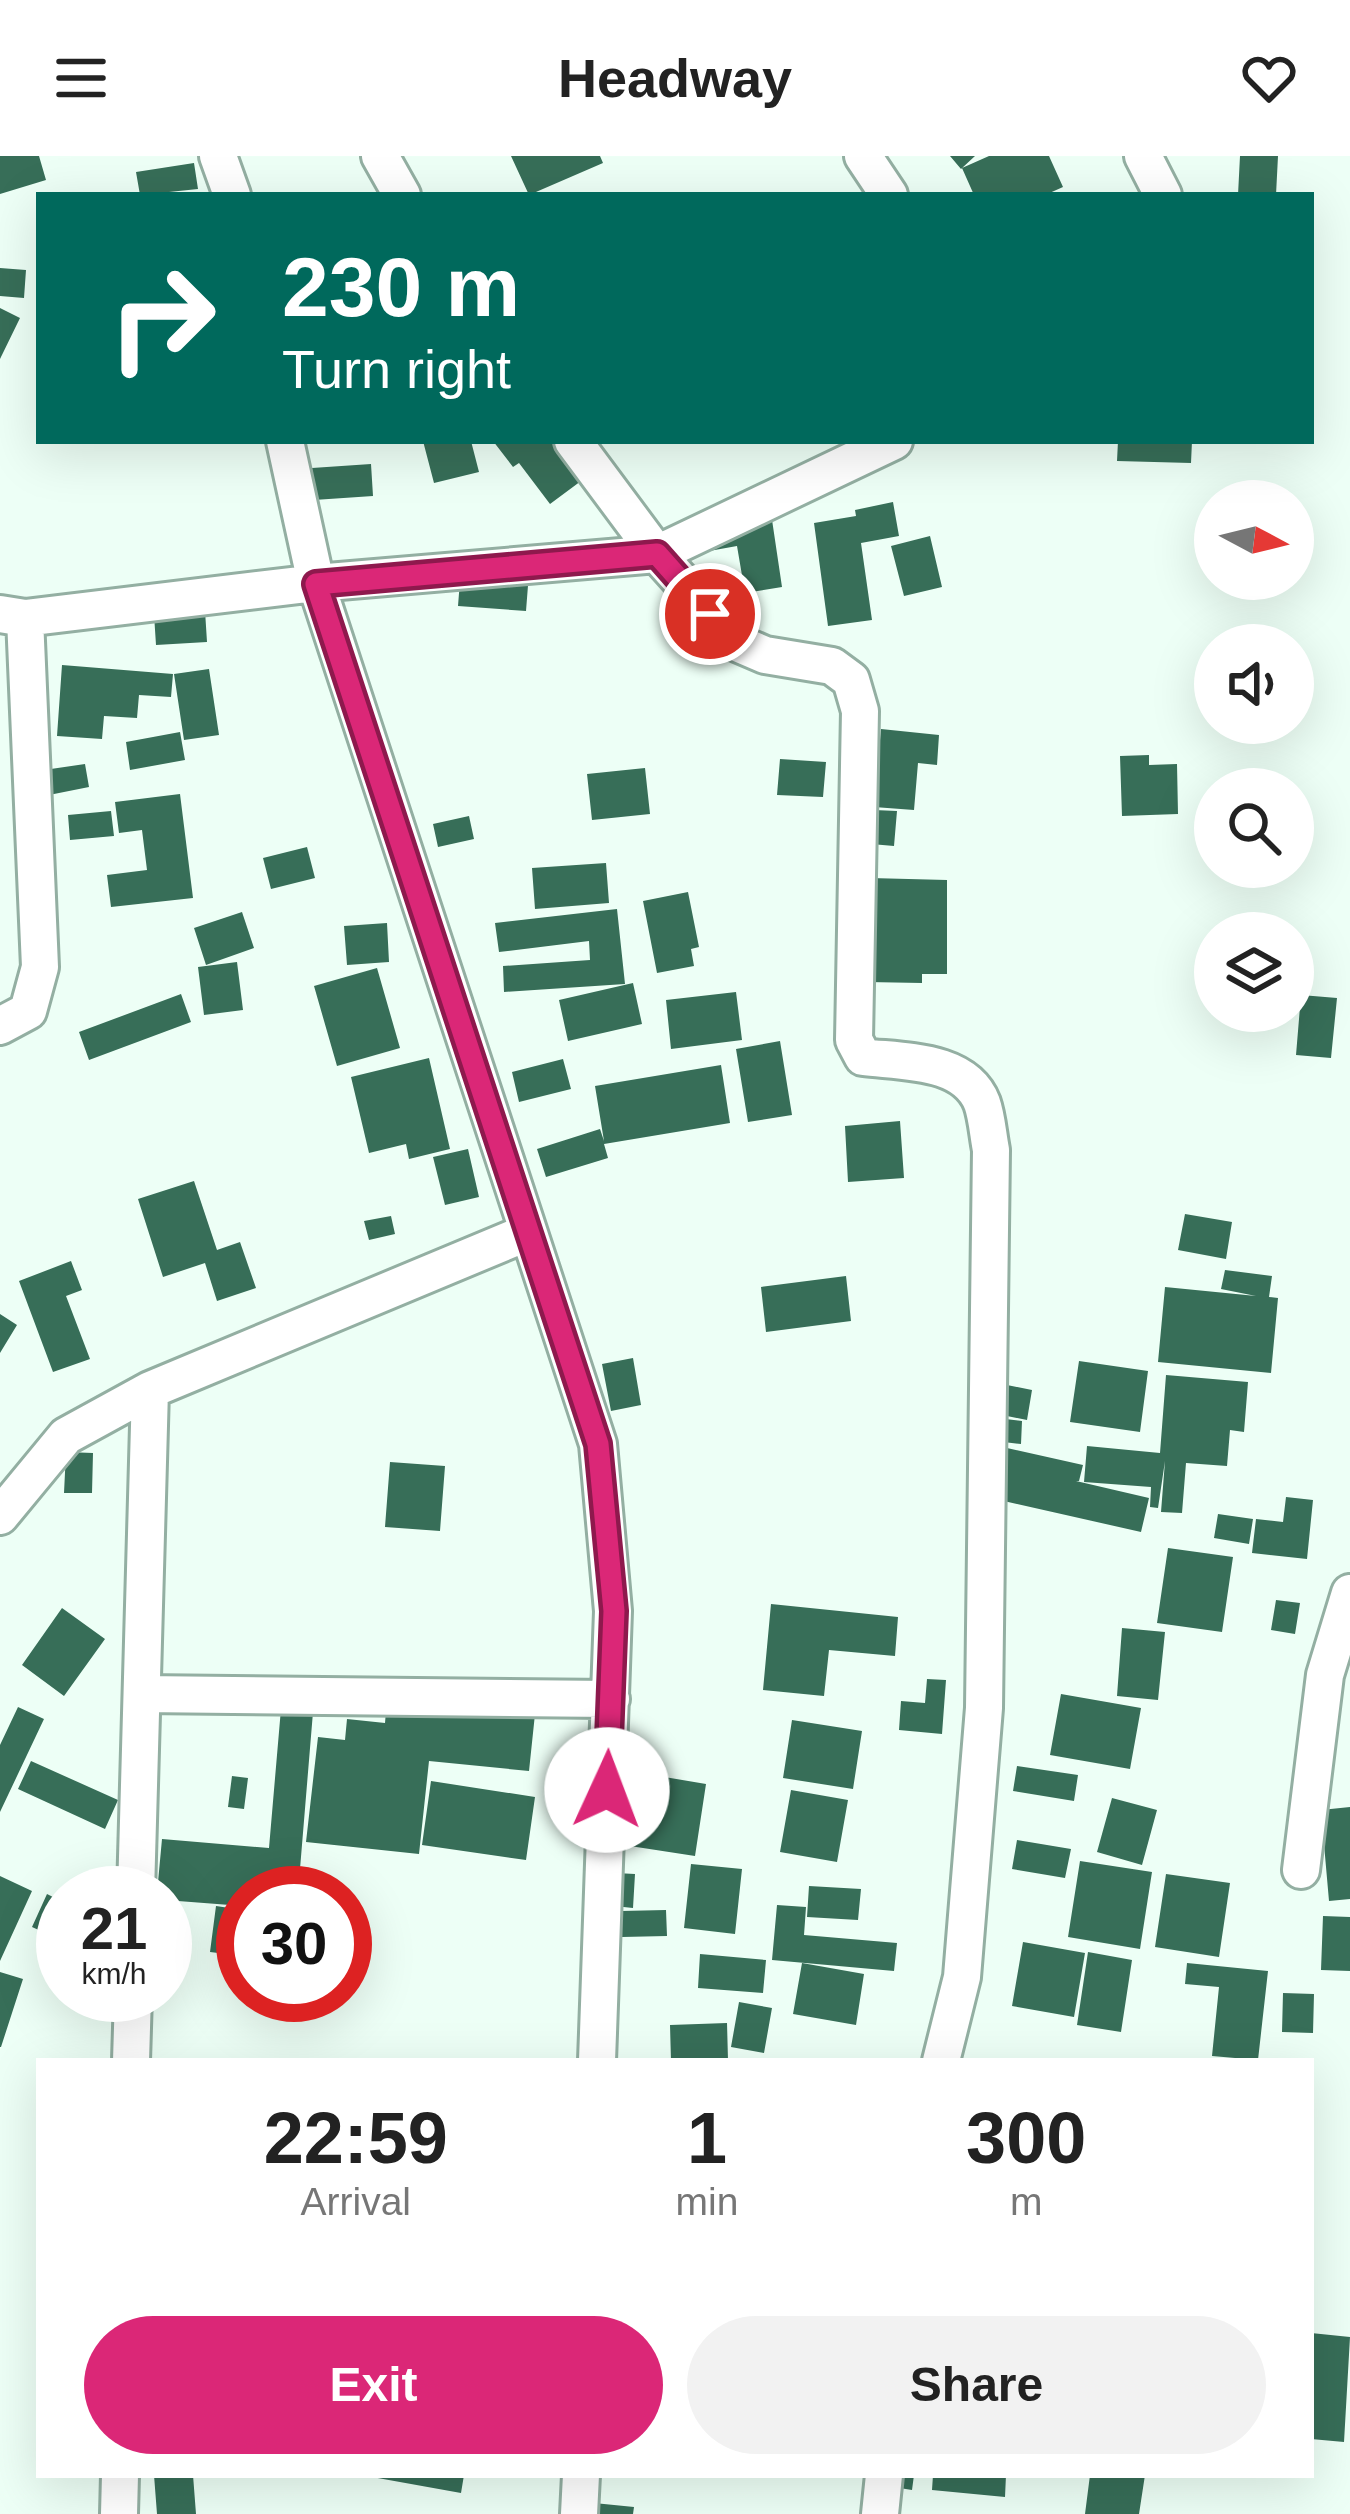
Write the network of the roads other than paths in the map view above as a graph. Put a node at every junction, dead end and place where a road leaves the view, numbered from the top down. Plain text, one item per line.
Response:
1 (218, 156) edge
2 (380, 156) edge
3 (863, 156) edge
4 (1143, 156) edge
5 (231, 192) edge
6 (401, 192) edge
7 (887, 192) edge
8 (1161, 192) edge
9 (286, 444) edge
10 (575, 444) edge
11 (887, 444) edge
12 (657, 554) junction
13 (316, 584) junction
14 (12, 616) edge
15 (0, 1026) edge
16 (526, 1233) junction
17 (150, 1390) junction
18 (0, 1516) edge
19 (1350, 1593) edge
20 (142, 1694) junction
21 (611, 1699) junction
22 (137, 1866) edge
23 (1301, 1870) dead end
24 (132, 2022) edge
25 (131, 2058) edge
26 (597, 2058) edge
27 (942, 2058) edge
28 (120, 2478) edge
29 (581, 2478) edge
30 (884, 2478) edge
31 (118, 2514) edge
32 (579, 2514) edge
33 (880, 2514) edge

1 - 5 street
2 - 6 street
3 - 7 street
4 - 8 street
9 - 13 street
10 - 12 street
11 - 12 street
12 - 13 street
12 - 27 street
13 - 14 street
13 - 16 street
14 - 15 street
16 - 17 street
16 - 21 street
17 - 18 street
17 - 20 street
19 - 23 street
20 - 21 street
20 - 22 street
21 - 26 street
24 - 25 street
28 - 31 street
29 - 32 street
30 - 33 street

